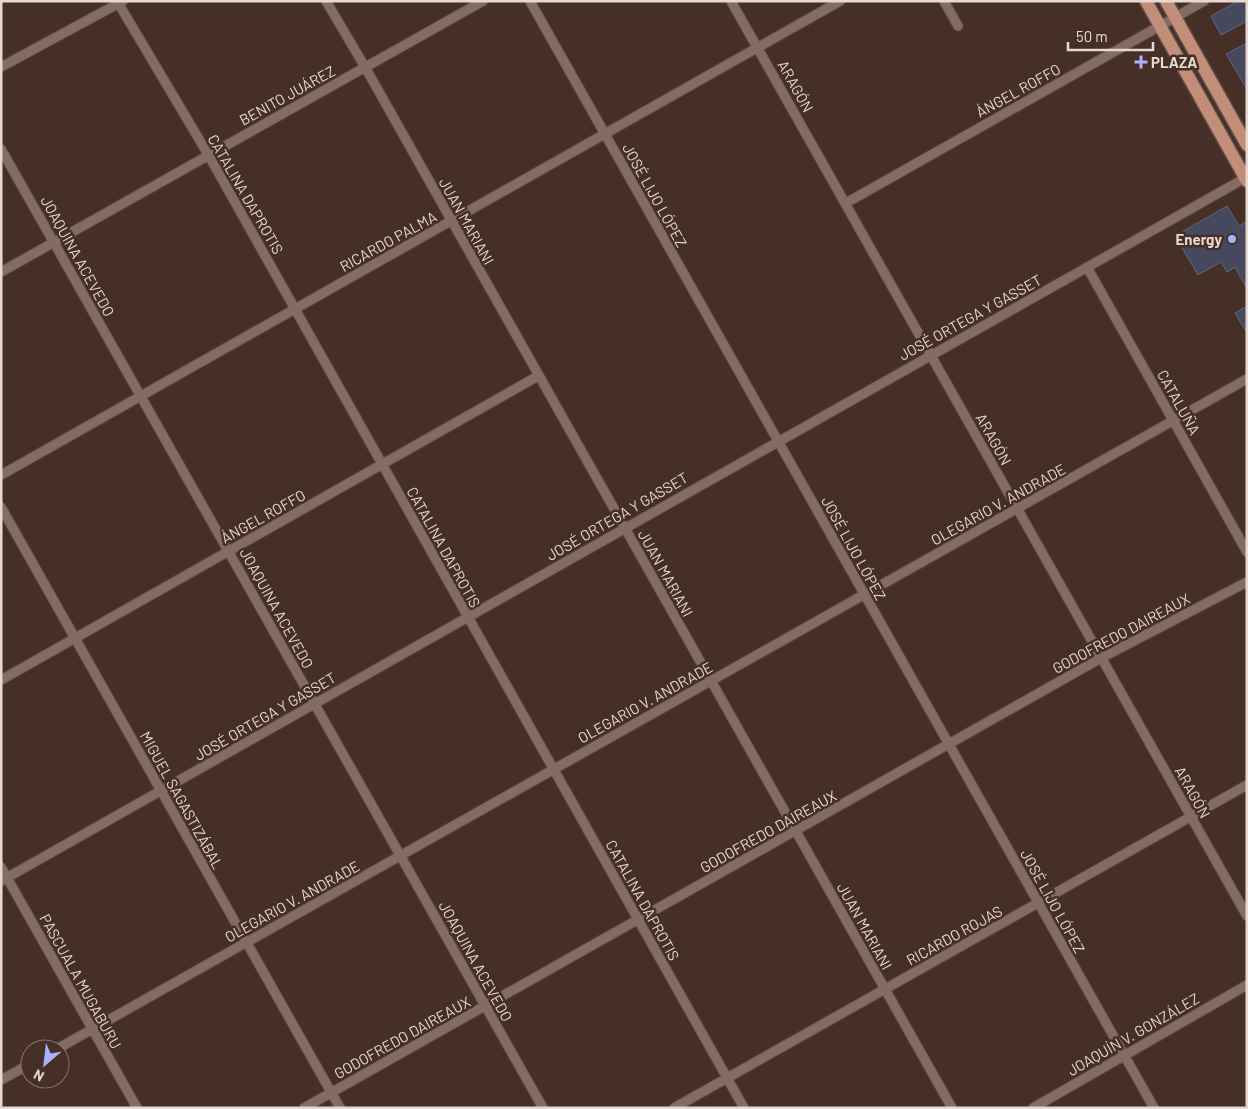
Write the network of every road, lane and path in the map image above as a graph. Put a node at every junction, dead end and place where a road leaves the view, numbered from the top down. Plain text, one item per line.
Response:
1 (326, 1) edge
2 (483, 1) edge
3 (530, 1) edge
4 (731, 1) edge
5 (840, 1) edge
6 (944, 1) edge
7 (1146, 1) edge
8 (1166, 1) edge
9 (1204, 1) edge
10 (120, 2) edge
11 (1175, 18) junction
12 (958, 26) dead end
13 (1160, 26) junction
14 (758, 48) junction
15 (1, 67) edge
16 (366, 67) junction
17 (605, 134) junction
18 (1247, 144) edge
19 (1, 149) edge
20 (209, 156) junction
21 (1246, 178) edge
22 (846, 203) junction
23 (452, 221) junction
24 (54, 242) junction
25 (1087, 266) junction
26 (1, 272) edge
27 (295, 309) junction
28 (931, 354) junction
29 (538, 376) junction
30 (1247, 379) edge
31 (141, 396) junction
32 (1173, 421) junction
33 (778, 441) junction
34 (382, 464) junction
35 (1, 475) edge
36 (1, 506) edge
37 (1017, 508) junction
38 (625, 528) junction
39 (229, 551) junction
40 (1247, 552) edge
41 (1247, 582) edge
42 (865, 594) junction
43 (468, 617) junction
44 (75, 638) junction
45 (1102, 658) junction
46 (1, 680) edge
47 (711, 681) junction
48 (315, 704) junction
49 (949, 744) junction
50 (554, 769) junction
51 (1247, 785) edge
52 (161, 790) junction
53 (1191, 817) junction
54 (796, 830) junction
55 (400, 856) junction
56 (1, 867) edge
57 (4, 879) edge
58 (1038, 903) junction
59 (1247, 916) edge
60 (638, 919) junction
61 (246, 942) junction
62 (1247, 985) edge
63 (885, 989) junction
64 (485, 1006) junction
65 (92, 1029) junction
66 (70, 1042) edge
67 (1124, 1055) junction
68 (20, 1070) edge
69 (727, 1078) junction
70 (1, 1080) edge
71 (331, 1093) junction
72 (137, 1108) edge
73 (304, 1108) edge
74 (340, 1108) edge
75 (543, 1108) edge
76 (674, 1108) edge
77 (744, 1108) edge
78 (952, 1108) edge
79 (1033, 1108) edge
80 (1154, 1108) edge

1 - 16 street, JUAN MARIANI
2 - 16 street, BENITO JUÁREZ
3 - 17 street, JOSÉ LIJO LÓPEZ
4 - 14 street, ARAGÓN
5 - 14 street, RICARDO PALMA
6 - 12 street
7 - 13 main road
8 - 11 main road
9 - 11 street, ÁNGEL ROFFO
10 - 15 street
10 - 20 street, CATALINA DAPROTIS
11 - 13 street, ÁNGEL ROFFO
11 - 18 main road
13 - 21 main road
13 - 22 street, ÁNGEL ROFFO
14 - 17 street, RICARDO PALMA
14 - 22 street, ARAGÓN
16 - 20 street, BENITO JUÁREZ
16 - 23 street, JUAN MARIANI
17 - 23 street, RICARDO PALMA
17 - 33 street, JOSÉ LIJO LÓPEZ
19 - 24 street, JOAQUINA ACEVEDO
20 - 24 street, BENITO JUÁREZ
20 - 27 street, CATALINA DAPROTIS
21 - 25 street, JOSÉ ORTEGA Y GASSET
22 - 28 street, ARAGÓN
23 - 27 street, RICARDO PALMA
23 - 29 street, JUAN MARIANI
24 - 26 street, BENITO JUÁREZ
24 - 31 street, JOAQUINA ACEVEDO
25 - 28 street, JOSÉ ORTEGA Y GASSET
25 - 32 street, CATALUÑA
27 - 31 street, RICARDO PALMA
27 - 34 street, CATALINA DAPROTIS
28 - 33 street, JOSÉ ORTEGA Y GASSET
28 - 37 street, ARAGÓN
29 - 34 street, ÁNGEL ROFFO
29 - 38 street, JUAN MARIANI
30 - 32 street, OLEGARIO V. ANDRADE
31 - 35 street, RICARDO PALMA
31 - 39 street, JOAQUINA ACEVEDO
32 - 37 street, OLEGARIO V. ANDRADE
32 - 40 street, CATALUÑA
33 - 38 street, JOSÉ ORTEGA Y GASSET
33 - 42 street, JOSÉ LIJO LÓPEZ
34 - 39 street, ÁNGEL ROFFO
34 - 43 street, CATALINA DAPROTIS
36 - 44 street, MIGUEL SAGASTIZÁBAL
37 - 42 street, OLEGARIO V. ANDRADE
37 - 45 street, ARAGÓN
38 - 43 street, JOSÉ ORTEGA Y GASSET
38 - 47 street, JUAN MARIANI
39 - 44 street, ÁNGEL ROFFO
39 - 48 street, JOAQUINA ACEVEDO
41 - 45 street, GODOFREDO DAIREAUX
42 - 47 street, OLEGARIO V. ANDRADE
42 - 49 street, JOSÉ LIJO LÓPEZ
43 - 48 street, JOSÉ ORTEGA Y GASSET
43 - 50 street, CATALINA DAPROTIS
44 - 46 street, ÁNGEL ROFFO
44 - 52 street, MIGUEL SAGASTIZÁBAL
45 - 49 street, GODOFREDO DAIREAUX
45 - 53 street, ARAGÓN
47 - 50 street, OLEGARIO V. ANDRADE
47 - 54 street, JUAN MARIANI
48 - 52 street, JOSÉ ORTEGA Y GASSET
48 - 55 street, JOAQUINA ACEVEDO
49 - 54 street, GODOFREDO DAIREAUX
49 - 58 street, JOSÉ LIJO LÓPEZ
50 - 55 street, OLEGARIO V. ANDRADE
50 - 60 street, CATALINA DAPROTIS
51 - 53 street, RICARDO ROJAS
52 - 57 street, JOSÉ ORTEGA Y GASSET
52 - 61 street, MIGUEL SAGASTIZÁBAL
53 - 58 street, RICARDO ROJAS
53 - 59 street, ARAGÓN
54 - 60 street, GODOFREDO DAIREAUX
54 - 63 street, JUAN MARIANI
55 - 61 street, OLEGARIO V. ANDRADE
55 - 64 street, JOAQUINA ACEVEDO
56 - 57 street, PASCUALA MUGABURU
57 - 65 street, PASCUALA MUGABURU
58 - 63 street, RICARDO ROJAS
58 - 67 street, JOSÉ LIJO LÓPEZ
60 - 64 street, GODOFREDO DAIREAUX
60 - 69 street, CATALINA DAPROTIS
61 - 65 street, OLEGARIO V. ANDRADE
61 - 71 street, MIGUEL SAGASTIZÁBAL
62 - 67 street, JOAQUÍN V. GONZÁLEZ
63 - 69 street, RICARDO ROJAS
63 - 78 street, JUAN MARIANI
64 - 71 street, GODOFREDO DAIREAUX
64 - 75 street, JOAQUINA ACEVEDO
65 - 66 street, OLEGARIO V. ANDRADE
65 - 72 street, PASCUALA MUGABURU
67 - 79 street, JOAQUÍN V. GONZÁLEZ
67 - 80 street, JOSÉ LIJO LÓPEZ
68 - 70 street
69 - 76 street, RICARDO ROJAS
69 - 77 street, CATALINA DAPROTIS
71 - 73 street, GODOFREDO DAIREAUX
71 - 74 street, MIGUEL SAGASTIZÁBAL

